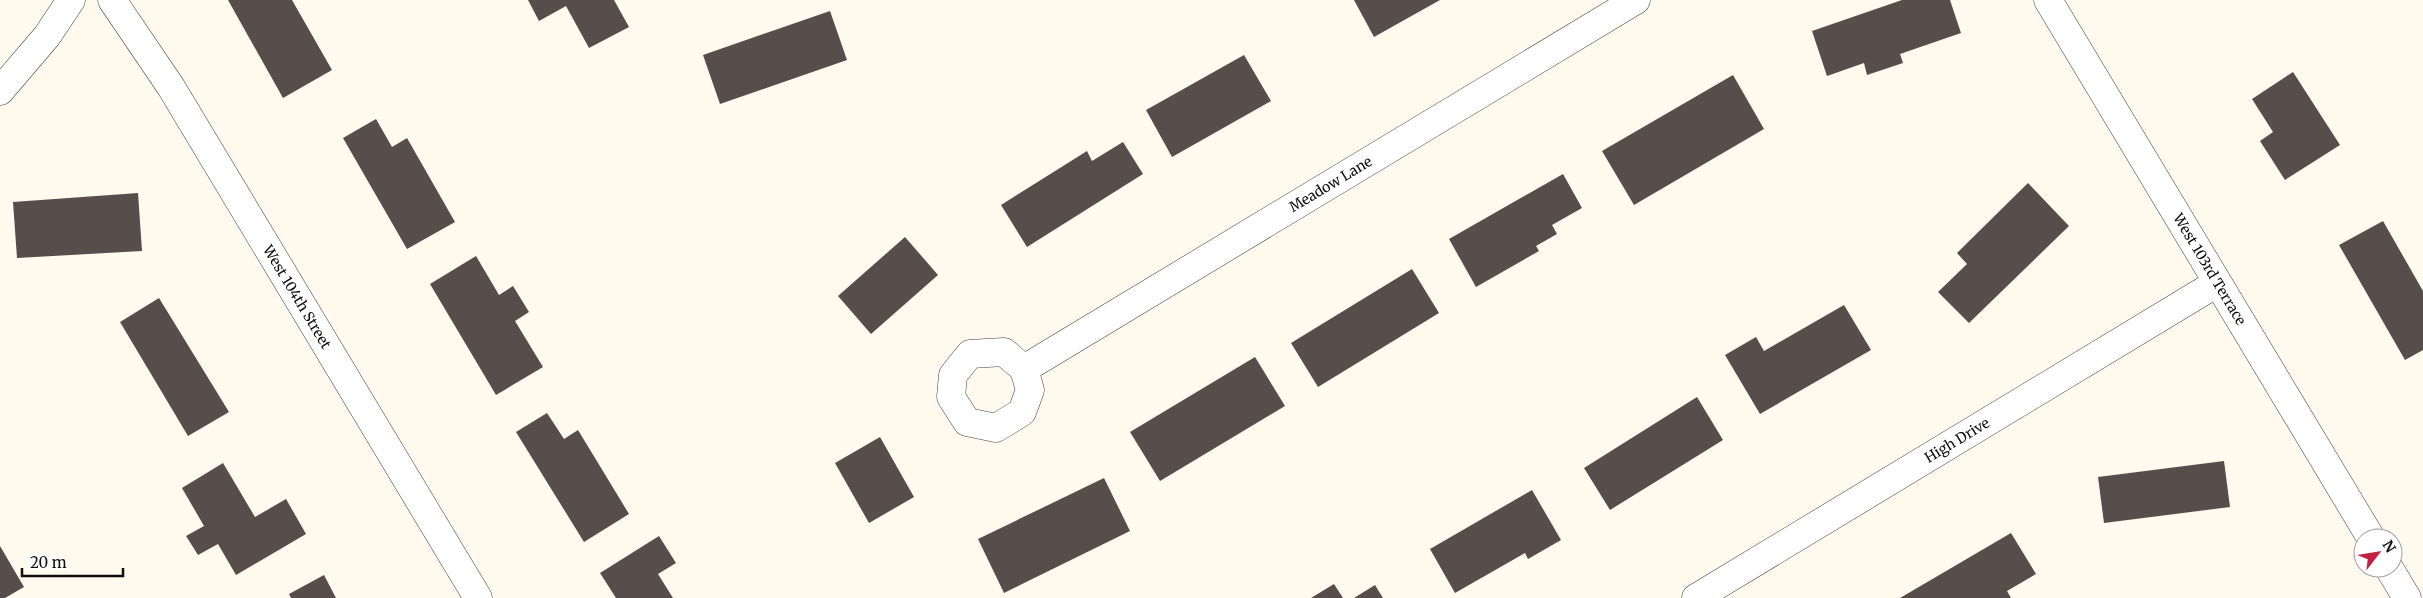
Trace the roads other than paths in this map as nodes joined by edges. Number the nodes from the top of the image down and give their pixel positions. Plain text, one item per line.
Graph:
1 (71, 0) edge
2 (112, 0) edge
3 (1636, 0) edge
4 (2048, 0) edge
5 (0, 91) edge
6 (2217, 283) junction
7 (1024, 369) dead end
8 (2364, 528) edge
9 (2394, 578) edge
10 (478, 598) edge
11 (1696, 598) edge
12 (2407, 598) edge

1 - 5 street
2 - 10 street, West 104th Street
3 - 7 street, Meadow Lane
4 - 6 street, West 103rd Terrace
6 - 8 street, West 103rd Terrace
6 - 11 street, High Drive
9 - 12 street

